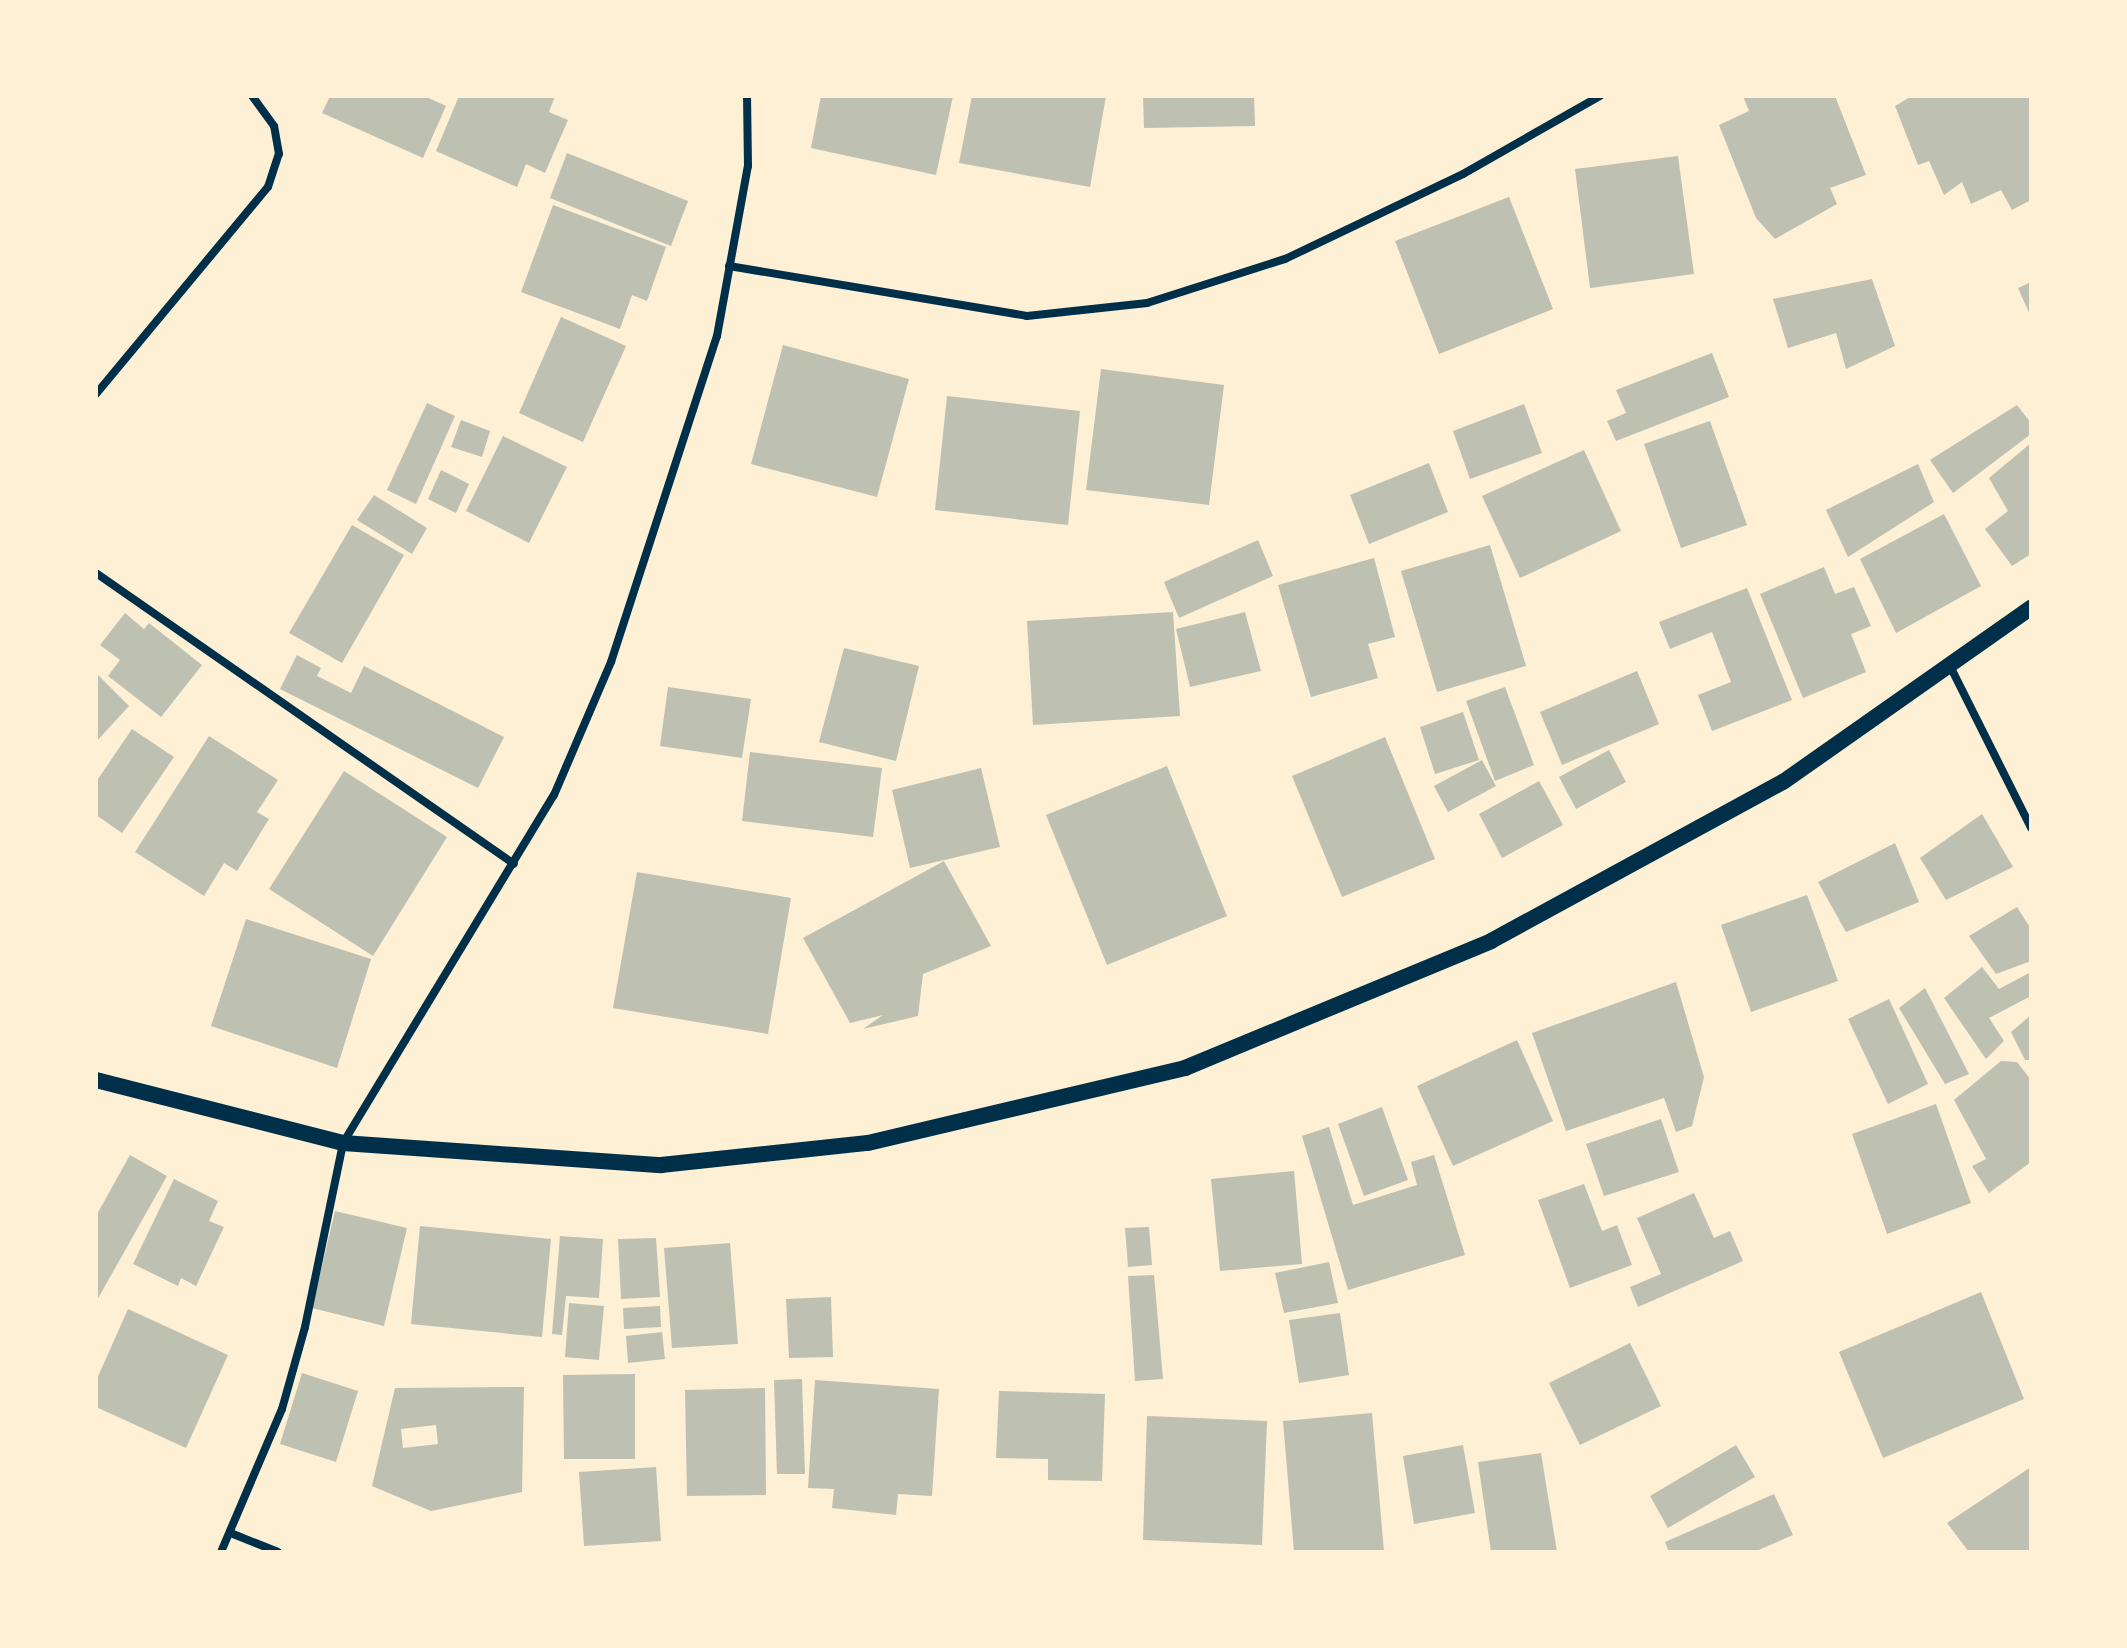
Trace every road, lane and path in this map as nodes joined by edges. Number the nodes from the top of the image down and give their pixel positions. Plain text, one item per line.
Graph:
1 (252, 96) edge
2 (747, 96) edge
3 (1600, 96) edge
4 (729, 266) junction
5 (96, 394) edge
6 (96, 573) edge
7 (2031, 608) edge
8 (1951, 668) junction
9 (2031, 828) edge
10 (514, 864) junction
11 (96, 1080) edge
12 (343, 1143) junction
13 (233, 1534) junction
14 (221, 1552) edge
15 (278, 1552) edge

1 - 5 street
2 - 4 street
3 - 4 street
4 - 10 street
6 - 10 street
7 - 8 main road
8 - 9 street
8 - 12 main road
10 - 12 street
11 - 12 main road
12 - 13 street
13 - 14 street
13 - 15 street

